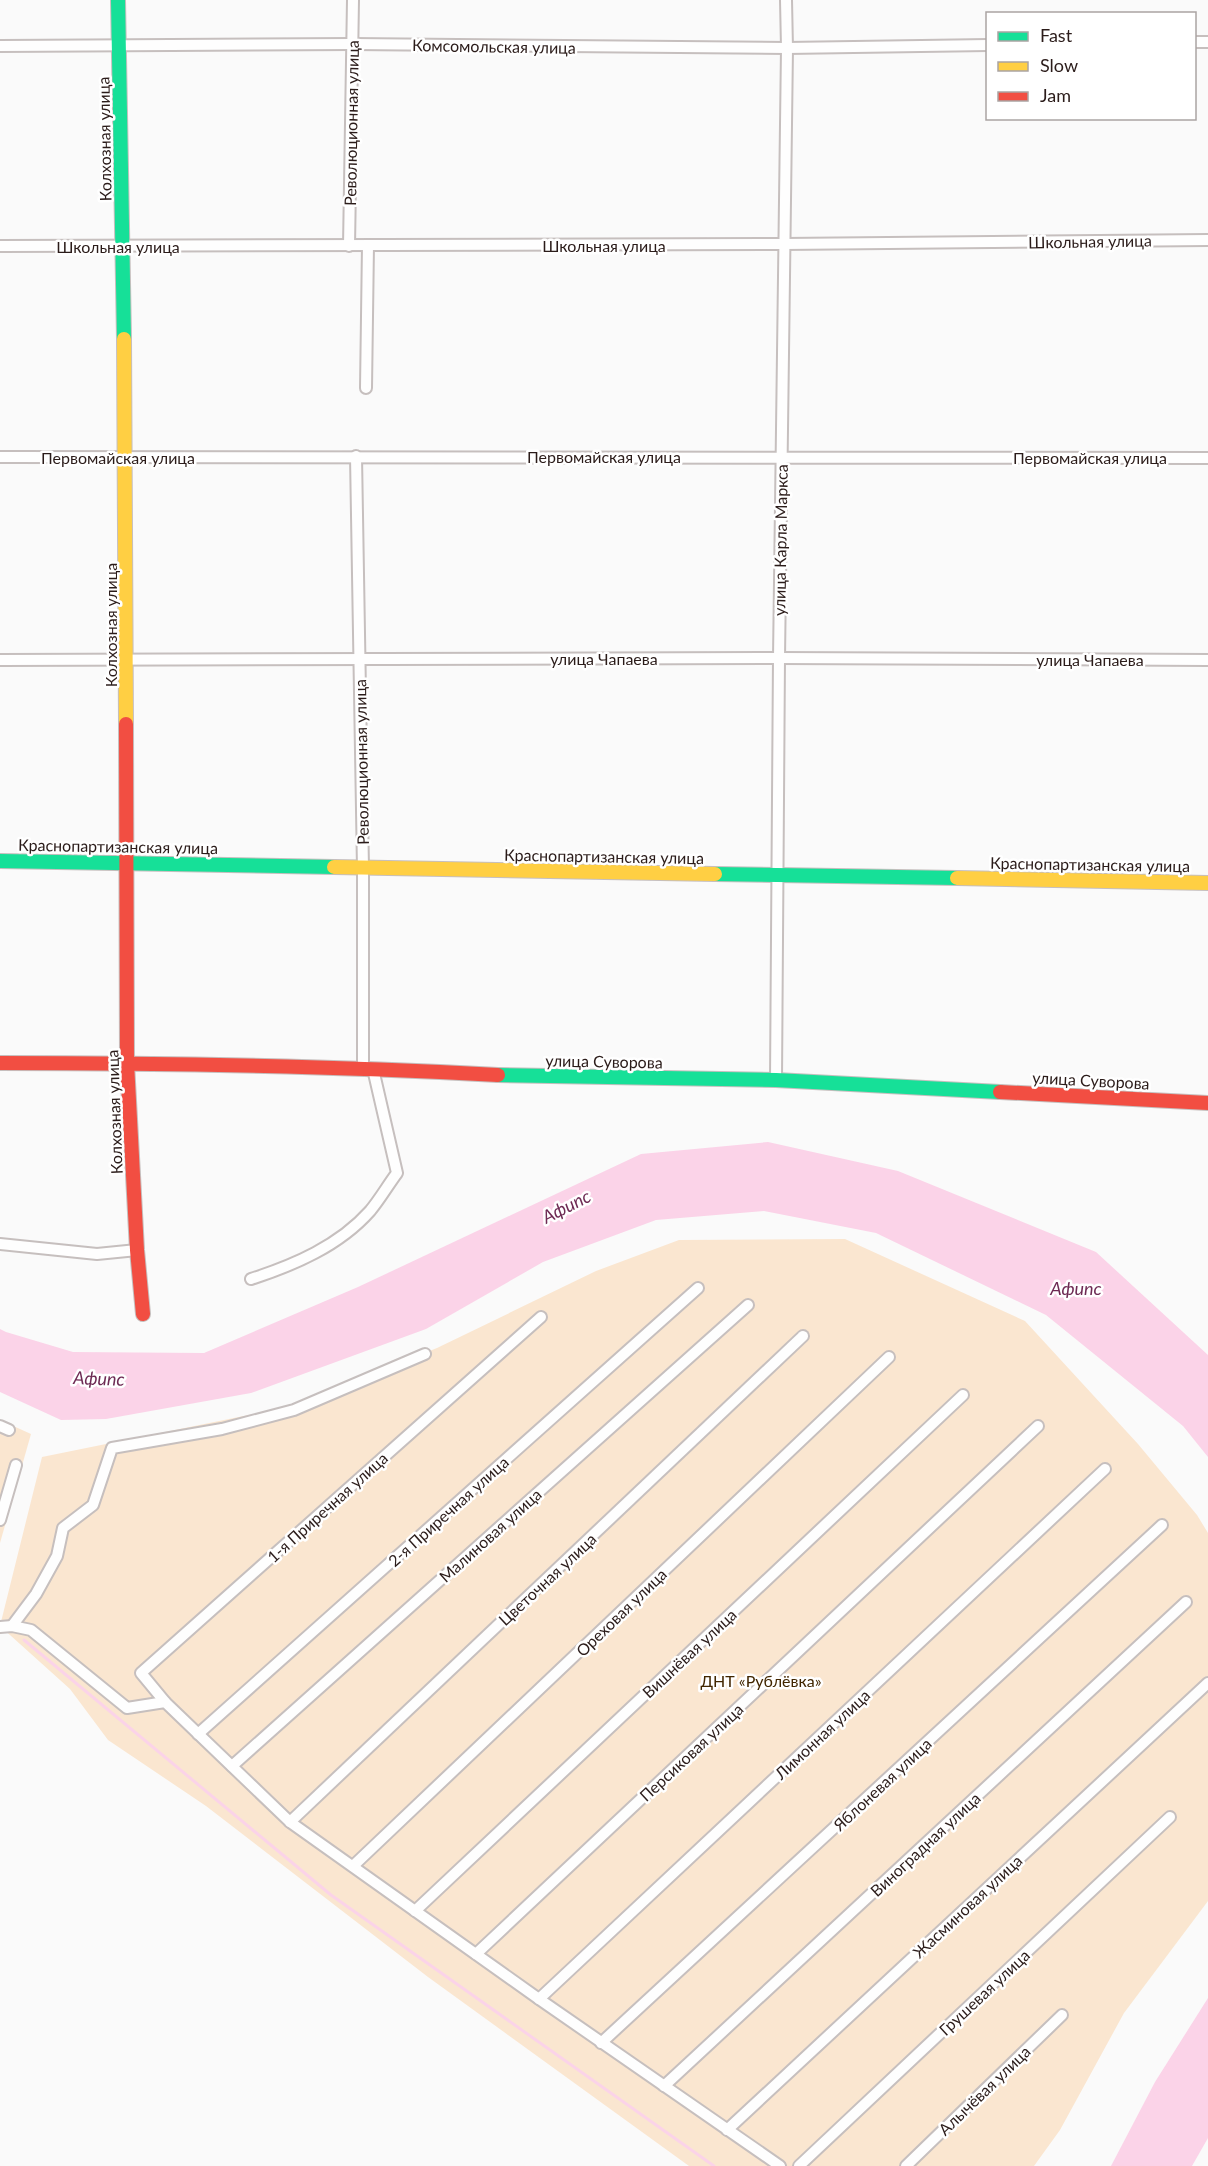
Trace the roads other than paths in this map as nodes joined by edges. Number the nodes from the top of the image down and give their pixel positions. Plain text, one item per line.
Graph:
1 (118, 0) edge
2 (353, 0) edge
3 (786, 0) edge
4 (353, 44) junction
5 (118, 45) junction
6 (986, 45) edge
7 (0, 46) edge
8 (787, 48) junction
9 (1208, 240) edge
10 (784, 244) junction
11 (368, 245) junction
12 (0, 246) edge
13 (349, 246) junction
14 (124, 247) junction
15 (366, 388) dead end
16 (356, 456) junction
17 (781, 456) junction
18 (0, 457) edge
19 (126, 457) junction
20 (1208, 458) edge
21 (359, 658) junction
22 (779, 658) junction
23 (0, 660) edge
24 (1208, 660) edge
25 (126, 661) junction
26 (0, 861) edge
27 (127, 862) junction
28 (363, 869) junction
29 (778, 875) junction
30 (1208, 883) edge
31 (0, 1063) edge
32 (127, 1063) junction
33 (368, 1069) junction
34 (777, 1080) junction
35 (1208, 1103) edge
36 (0, 1244) edge
37 (137, 1250) junction
38 (251, 1279) dead end
39 (698, 1288) dead end
40 (748, 1305) dead end
41 (143, 1314) dead end
42 (541, 1317) dead end
43 (803, 1336) dead end
44 (425, 1354) dead end
45 (889, 1357) dead end
46 (963, 1395) dead end
47 (1038, 1426) dead end
48 (16, 1466) dead end
49 (1106, 1469) dead end
50 (3, 1498) edge
51 (0, 1520) edge
52 (1162, 1525) dead end
53 (1186, 1602) dead end
54 (12, 1626) junction
55 (0, 1627) edge
56 (1208, 1683) edge
57 (165, 1702) junction
58 (198, 1734) junction
59 (232, 1766) junction
60 (1170, 1817) dead end
61 (290, 1822) junction
62 (353, 1866) junction
63 (415, 1911) junction
64 (476, 1954) junction
65 (539, 1999) junction
66 (1062, 2015) dead end
67 (602, 2043) junction
68 (664, 2086) junction
69 (727, 2130) junction
70 (780, 2166) edge
71 (799, 2166) edge
72 (906, 2166) edge

1 - 5 street, Колхозная улица
2 - 4 street, Революционная улица
3 - 8 street, улица Карла Маркса
4 - 5 street, Комсомольская улица
4 - 8 street, Комсомольская улица
4 - 13 street, Революционная улица
5 - 7 street, Комсомольская улица
5 - 14 street, Колхозная улица
6 - 8 street, Комсомольская улица
8 - 10 street, улица Карла Маркса
9 - 10 street, Школьная улица
10 - 11 street, Школьная улица
10 - 17 street, улица Карла Маркса
11 - 13 street, Школьная улица
11 - 15 street
12 - 14 street, Школьная улица
13 - 14 street, Школьная улица
14 - 19 street, Колхозная улица
16 - 17 street, Первомайская улица
16 - 19 street, Первомайская улица
16 - 21 street, Революционная улица
17 - 20 street, Первомайская улица
17 - 22 street, улица Карла Маркса
18 - 19 street, Первомайская улица
19 - 25 street, Колхозная улица
21 - 22 street, улица Чапаева
21 - 25 street, улица Чапаева
21 - 28 street, Революционная улица
22 - 24 street, улица Чапаева
22 - 29 street, улица Карла Маркса
23 - 25 street, улица Чапаева
25 - 27 street, Колхозная улица
26 - 27 street, Краснопартизанская улица
27 - 28 street, Краснопартизанская улица
27 - 32 street, Колхозная улица
28 - 29 street, Краснопартизанская улица
28 - 33 street, Революционная улица
29 - 30 street, Краснопартизанская улица
29 - 34 street, улица Карла Маркса
31 - 32 street, улица Суворова
32 - 33 street, улица Суворова
32 - 37 street, Колхозная улица
33 - 34 street, улица Суворова
33 - 38 street, Революционная улица
34 - 35 street, улица Суворова
36 - 37 street
37 - 41 street, Колхозная улица
39 - 58 street, 2-я Приречная улица
40 - 59 street, Малиновая улица
42 - 57 street, 1-я Приречная улица
43 - 61 street, Цветочная улица
44 - 54 street
45 - 62 street, Ореховая улица
46 - 63 street, Вишнёвая улица
47 - 64 street, Персиковая улица
48 - 50 street
49 - 65 street, Лимонная улица
50 - 51 street
52 - 67 street, Яблоневая улица
53 - 68 street, Виноградная улица
54 - 55 street
54 - 57 street
56 - 69 street, Жасминовая улица
57 - 58 street
58 - 59 street
59 - 61 street
60 - 71 street, Грушевая улица
61 - 62 street
62 - 63 street
63 - 64 street
64 - 65 street
65 - 67 street
66 - 72 street, Алычёвая улица
67 - 68 street
68 - 69 street
69 - 70 street

